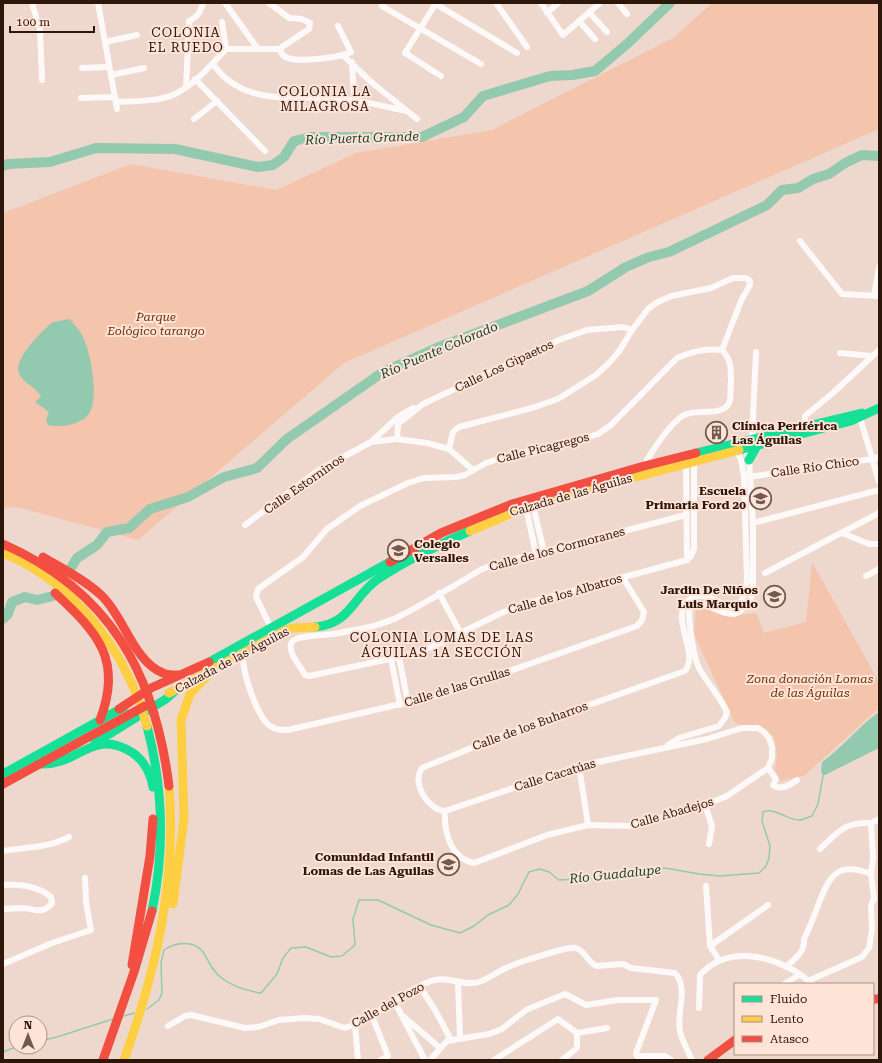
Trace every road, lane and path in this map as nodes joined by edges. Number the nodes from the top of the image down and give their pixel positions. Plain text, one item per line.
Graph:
1 (32, 3) edge
2 (98, 3) edge
3 (203, 3) edge
4 (225, 3) edge
5 (269, 3) edge
6 (435, 3) edge
7 (492, 3) edge
8 (541, 3) edge
9 (558, 3) edge
10 (600, 3) edge
11 (618, 3) edge
12 (497, 5) edge
13 (382, 6) dead end
14 (589, 12) junction
15 (547, 13) junction
16 (627, 14) dead end
17 (579, 21) junction
18 (222, 22) dead end
19 (338, 26) dead end
20 (420, 28) junction
21 (607, 32) dead end
22 (137, 35) dead end
23 (595, 40) dead end
24 (105, 42) junction
25 (526, 47) dead end
26 (226, 49) junction
27 (258, 49) junction
28 (279, 49) junction
29 (517, 53) dead end
30 (344, 56) junction
31 (352, 62) junction
32 (213, 64) junction
33 (481, 64) dead end
34 (109, 67) junction
35 (82, 68) dead end
36 (144, 68) dead end
37 (111, 75) junction
38 (441, 76) dead end
39 (195, 79) junction
40 (42, 80) dead end
41 (186, 87) junction
42 (81, 98) dead end
43 (115, 100) junction
44 (354, 100) junction
45 (217, 101) junction
46 (117, 109) dead end
47 (407, 111) junction
48 (417, 119) dead end
49 (194, 120) dead end
50 (265, 151) dead end
51 (800, 241) dead end
52 (879, 267) edge
53 (877, 296) edge
54 (879, 304) edge
55 (632, 330) junction
56 (722, 350) junction
57 (879, 350) edge
58 (756, 352) dead end
59 (840, 353) dead end
60 (872, 356) junction
61 (423, 404) junction
62 (879, 408) edge
63 (862, 414) junction
64 (805, 425) junction
65 (396, 439) junction
66 (371, 442) junction
67 (745, 444) junction
68 (449, 449) junction
69 (879, 457) edge
70 (872, 459) junction
71 (749, 460) junction
72 (690, 462) junction
73 (473, 470) junction
74 (644, 470) junction
75 (744, 477) junction
76 (751, 477) junction
77 (879, 482) edge
78 (879, 490) edge
79 (529, 502) junction
80 (879, 513) edge
81 (686, 514) junction
82 (753, 523) junction
83 (245, 525) dead end
84 (842, 533) junction
85 (879, 544) edge
86 (5, 547) edge
87 (544, 552) junction
88 (536, 554) junction
89 (686, 560) junction
90 (879, 569) edge
91 (766, 573) dead end
92 (866, 576) dead end
93 (623, 578) junction
94 (356, 580) junction
95 (365, 590) junction
96 (439, 593) junction
97 (302, 611) junction
98 (307, 627) junction
99 (271, 628) junction
100 (461, 634) junction
101 (104, 642) junction
102 (244, 642) junction
103 (245, 653) junction
104 (399, 657) junction
105 (142, 658) junction
106 (391, 659) junction
107 (209, 662) junction
108 (211, 672) junction
109 (178, 675) junction
110 (309, 676) joint
111 (165, 690) junction
112 (408, 703) junction
113 (400, 705) junction
114 (132, 708) junction
115 (100, 720) junction
116 (114, 732) junction
117 (93, 745) junction
118 (667, 746) junction
119 (40, 764) junction
120 (579, 766) junction
121 (768, 768) junction
122 (3, 774) edge
123 (14, 778) junction
124 (797, 780) dead end
125 (152, 781) junction
126 (3, 784) edge
127 (3, 792) edge
128 (706, 806) junction
129 (445, 811) junction
130 (158, 815) junction
131 (879, 819) edge
132 (871, 824) junction
133 (588, 825) junction
134 (69, 837) dead end
135 (709, 844) dead end
136 (820, 849) dead end
137 (3, 851) edge
138 (871, 874) junction
139 (86, 878) dead end
140 (3, 885) edge
141 (706, 886) dead end
142 (876, 897) edge
143 (768, 905) dead end
144 (3, 909) edge
145 (879, 928) edge
146 (872, 930) junction
147 (710, 946) junction
148 (155, 954) junction
149 (719, 960) junction
150 (3, 964) edge
151 (786, 967) junction
152 (799, 976) junction
153 (458, 982) junction
154 (810, 982) edge
155 (786, 983) edge
156 (420, 986) junction
157 (394, 1002) junction
158 (699, 1008) dead end
159 (372, 1016) junction
160 (403, 1016) junction
161 (355, 1024) junction
162 (168, 1026) dead end
163 (606, 1028) dead end
164 (577, 1033) junction
165 (460, 1038) junction
166 (449, 1040) junction
167 (734, 1041) edge
168 (440, 1048) junction
169 (103, 1060) edge
170 (124, 1060) edge
171 (358, 1060) edge
172 (381, 1060) edge
173 (425, 1060) edge
174 (430, 1060) edge
175 (494, 1060) edge
176 (562, 1060) edge
177 (671, 1060) edge
178 (692, 1060) edge
179 (708, 1060) edge

1 - 40 street
2 - 24 street
3 - 41 street
4 - 27 street
5 - 28 street
6 - 20 street
6 - 29 street
7 - 12 street
8 - 15 street
9 - 15 street
10 - 14 street
11 - 16 street
12 - 25 street
13 - 20 street
14 - 17 street
14 - 21 street
15 - 17 street
17 - 23 street
18 - 26 street
19 - 30 street
20 - 33 street
20 - 38 street
22 - 24 street
24 - 34 street
26 - 27 street
26 - 32 street
27 - 28 street
28 - 30 street
30 - 31 street
31 - 44 street
31 - 47 street
32 - 39 street
32 - 44 street
34 - 35 street
34 - 37 street
36 - 37 street
37 - 43 street
39 - 41 street
39 - 45 street
41 - 43 street
42 - 43 street
43 - 46 street
44 - 47 street
45 - 49 street
45 - 50 street
47 - 48 street
51 - 53 street
52 - 53 street
53 - 54 street
55 - 56 street
55 - 61 street, Calle Los Gipaetos
55 - 68 street
56 - 73 street, Calle Picagregos
56 - 74 street
57 - 60 street
58 - 67 street
59 - 60 street
60 - 64 street
61 - 65 street, Calle Los Gipaetos
61 - 66 street
62 - 63 main road, Calzada de las Águilas
63 - 64 main road, Calzada de las Águilas
63 - 67 main road, Calzada de las Águilas
63 - 70 street
64 - 67 main road, Calzada de las Águilas
65 - 66 street, Calle Estorninos
65 - 68 street, Calle Estorninos
66 - 83 street, Calle Estorninos
67 - 71 street
67 - 71 main road
67 - 72 main road, Calzada de las Águilas
67 - 74 main road, Calzada de las Águilas
67 - 75 street
68 - 73 street
69 - 70 street, Calle Río Chico
70 - 76 street, Calle Río Chico
70 - 77 street
71 - 76 street
72 - 74 main road, Calzada de las Águilas
72 - 81 street
72 - 89 street
73 - 99 street, Calle Picagregos
74 - 79 main road, Calzada de las Águilas
75 - 76 street, Calle Río Chico
75 - 129 street, Calle de los Buharros
76 - 82 street
78 - 82 street
79 - 87 street
79 - 88 street
79 - 94 main road, Calzada de las Águilas
79 - 95 main road, Calzada de las Águilas
80 - 84 street
81 - 87 street, Calle de los Cormoranes
81 - 89 street
82 - 118 street
84 - 85 street
84 - 91 street
86 - 101 main road
86 - 105 main road
86 - 148 main road
87 - 88 street, Calle de los Cormoranes
88 - 96 street, Calle de los Cormoranes
89 - 93 street, Calle de los Albatros
90 - 92 street
93 - 100 street, Calle de los Albatros
93 - 112 street, Calle de las Grullas
94 - 95 main road
94 - 97 main road, Calzada de las Águilas
95 - 98 main road, Calzada de las Águilas
96 - 100 street
96 - 110 street, Calle de los Cormoranes
97 - 98 main road
97 - 99 main road, Calzada de las Águilas
98 - 103 main road, Calzada de las Águilas
99 - 102 main road, Calzada de las Águilas
100 - 104 street, Calle de los Albatros
101 - 115 main road
101 - 130 main road
102 - 103 main road
102 - 107 main road, Calzada de las Águilas
103 - 108 main road, Calzada de las Águilas
103 - 113 street, Calle de las Grullas
104 - 106 street, Calle de los Albatros
104 - 112 street
105 - 109 main road
105 - 111 main road
106 - 110 street, Calle de los Albatros
106 - 113 street
107 - 109 main road
107 - 111 main road, Calzada de las Águilas
108 - 111 main road, Calzada de las Águilas
108 - 148 main road
109 - 111 main road
111 - 114 main road
111 - 114 main road
112 - 113 street, Calle de las Grullas
114 - 115 main road
114 - 116 main road
114 - 119 main road
115 - 122 main road
116 - 117 main road
116 - 125 main road
117 - 119 main road
117 - 125 main road
118 - 120 street, Calle Cacatúas
118 - 121 street
119 - 123 main road
120 - 129 street, Calle Cacatúas
120 - 133 street
121 - 124 street
121 - 128 street, Calle Abadejos
123 - 126 main road
123 - 127 main road
125 - 130 main road
128 - 133 street, Calle Abadejos
128 - 135 street
129 - 133 street, Calle Abadejos
130 - 169 main road
131 - 132 street
132 - 136 street
132 - 138 street
134 - 137 street
138 - 142 street
138 - 151 street
139 - 150 street
140 - 144 street
141 - 147 street
142 - 146 street
143 - 147 street
145 - 146 street
146 - 154 street
147 - 149 street
148 - 170 main road
149 - 151 street
149 - 158 street
151 - 152 street
152 - 154 street
152 - 155 street
153 - 156 street, Calle del Pozo
153 - 165 street
153 - 178 street, Calle del Pozo
156 - 157 street, Calle del Pozo
156 - 166 street
157 - 159 street, Calle del Pozo
157 - 160 street
159 - 161 street, Calle del Pozo
159 - 172 street
160 - 168 street
160 - 173 street
161 - 162 street, Calle del Pozo
161 - 171 street
163 - 164 street
164 - 175 street
164 - 176 street
165 - 166 street
165 - 177 street
166 - 168 street
167 - 179 main road
168 - 174 street

